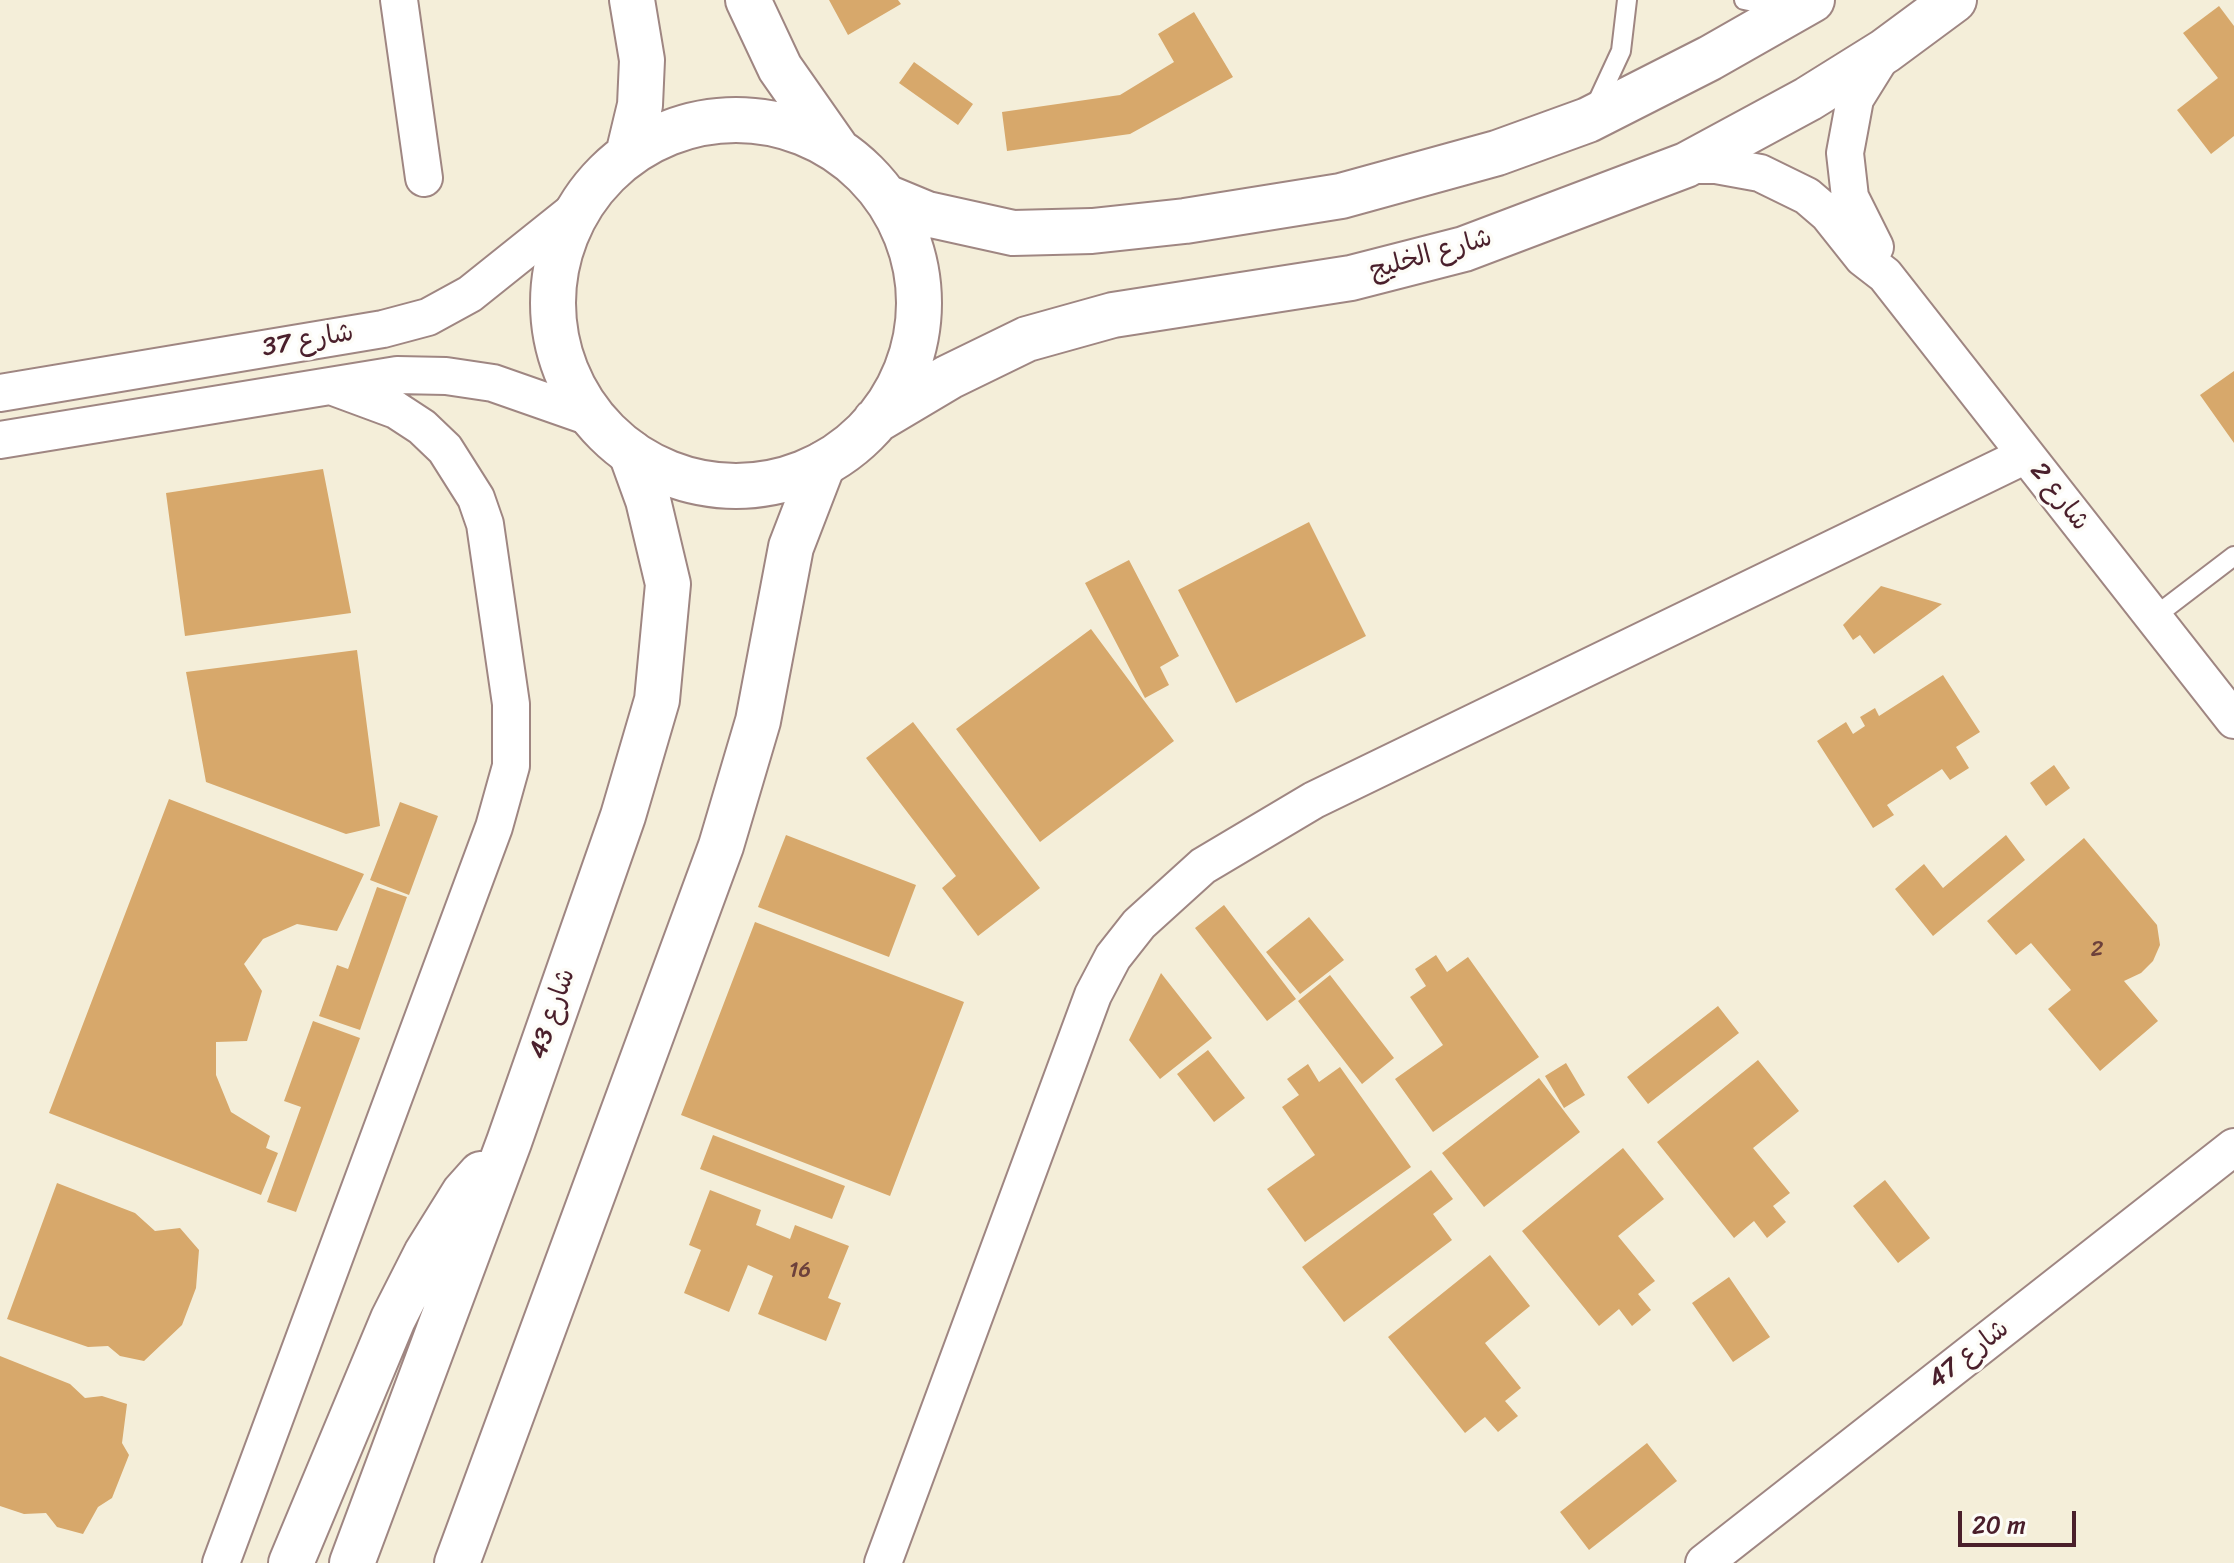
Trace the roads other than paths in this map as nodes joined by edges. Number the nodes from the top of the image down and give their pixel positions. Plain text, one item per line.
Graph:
1 (399, 0) edge
2 (632, 0) edge
3 (748, 0) edge
4 (1627, 0) edge
5 (1744, 0) edge
6 (1954, 0) edge
7 (1805, 5) edge
8 (1885, 51) junction
9 (1588, 120) junction
10 (838, 150) junction
11 (628, 155) junction
12 (1686, 165) junction
13 (424, 178) dead end
14 (886, 197) junction
15 (580, 206) junction
16 (1885, 275) junction
17 (331, 386) junction
18 (0, 393) edge
19 (593, 418) junction
20 (875, 421) junction
21 (0, 440) edge
22 (631, 453) junction
23 (2026, 455) junction
24 (823, 464) junction
25 (2234, 556) edge
26 (2154, 617) junction
27 (2234, 720) edge
28 (509, 1142) junction
29 (2234, 1147) edge
30 (1722, 1558) edge
31 (221, 1563) edge
32 (291, 1563) edge
33 (352, 1563) edge
34 (457, 1563) edge
35 (883, 1563) edge

1 - 13 street
2 - 11 main road
3 - 10 main road
4 - 9 lane
5 - 7 lane
6 - 8 main road, شارع الخليج
7 - 9 main road
8 - 12 main road, شارع الخليج
8 - 16 street, شارع 2
9 - 14 main road
10 - 11 main road
10 - 14 main road
11 - 15 main road
12 - 16 street, شارع 2
12 - 20 main road, شارع الخليج
14 - 20 main road
15 - 18 street, شارع 37
15 - 19 main road
16 - 23 street, شارع 2
17 - 19 street, شارع 37
17 - 21 street, شارع 37
17 - 31 street
19 - 22 main road
20 - 24 main road
22 - 24 main road
22 - 28 main road, شارع 43
23 - 26 street, شارع 2
23 - 35 street
24 - 34 main road
25 - 26 lane
26 - 27 street, شارع 2
28 - 32 main road
28 - 33 main road, شارع 43
29 - 30 street, شارع 47

